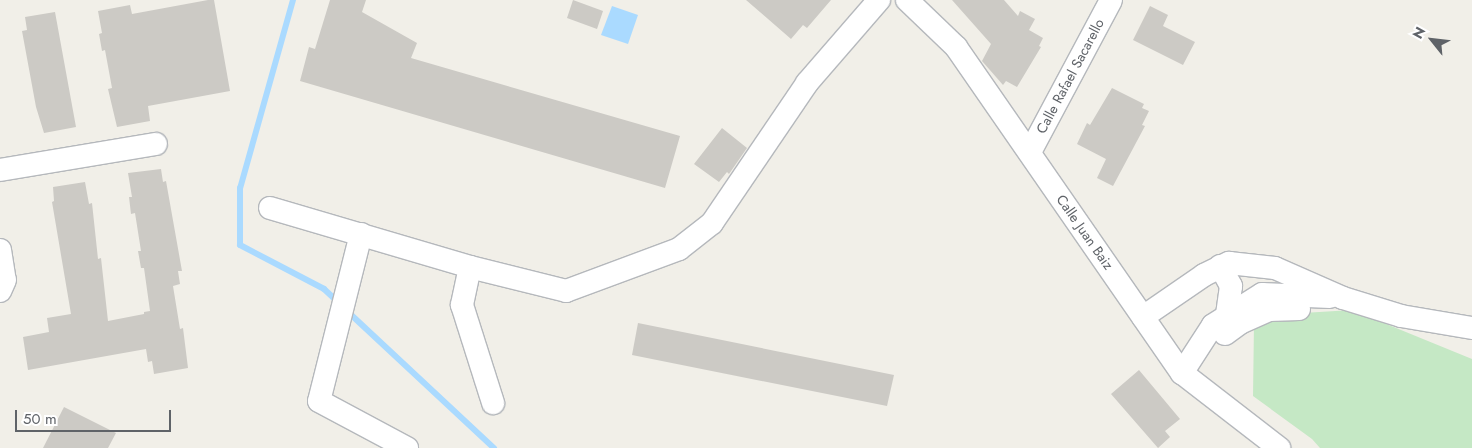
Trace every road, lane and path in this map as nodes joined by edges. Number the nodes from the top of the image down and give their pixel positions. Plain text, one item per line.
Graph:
1 (879, 0) edge
2 (907, 0) edge
3 (1111, 0) edge
4 (156, 144) dead end
5 (1030, 152) junction
6 (0, 170) edge
7 (270, 208) dead end
8 (361, 234) junction
9 (0, 250) edge
10 (1220, 266) junction
11 (470, 267) junction
12 (0, 291) edge
13 (1343, 298) junction
14 (1227, 314) junction
15 (1143, 317) junction
16 (1472, 328) edge
17 (1196, 352) junction
18 (1182, 374) junction
19 (492, 403) dead end
20 (407, 448) edge
21 (1279, 448) edge

1 - 11 street
2 - 5 street, Calle Juan Baiz
3 - 5 street, Calle Rafael Sacarello
4 - 6 street
5 - 15 street, Calle Juan Baiz
7 - 8 street
8 - 11 street
8 - 20 street
9 - 12 street
10 - 13 street
10 - 14 street
10 - 15 street
11 - 19 street
13 - 14 street
13 - 16 street
13 - 17 street
14 - 17 street
15 - 18 street, Calle Juan Baiz
17 - 18 street
18 - 21 street, Calle Juan Baiz

